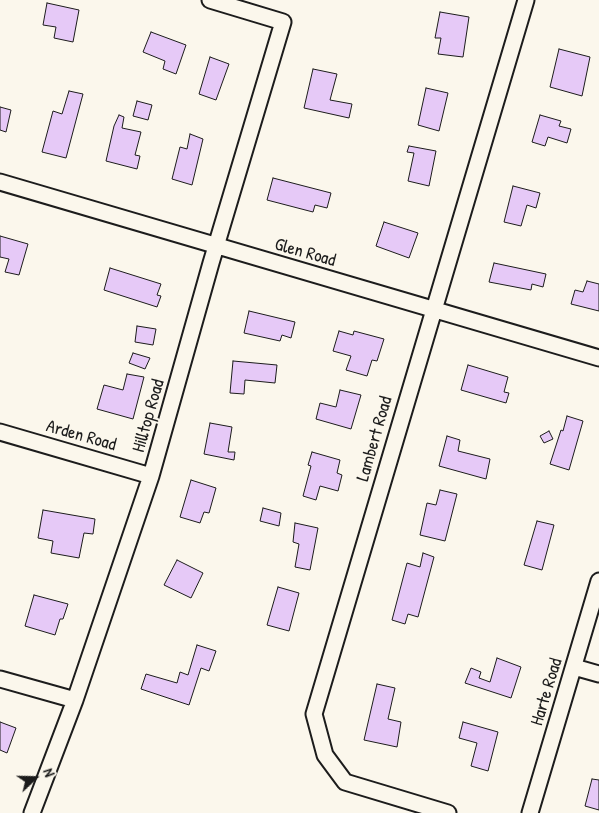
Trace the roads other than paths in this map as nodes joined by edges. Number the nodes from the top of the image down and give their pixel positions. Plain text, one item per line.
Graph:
1 (210, 0) edge
2 (526, 0) edge
3 (0, 182) edge
4 (216, 247) junction
5 (433, 309) junction
6 (599, 358) edge
7 (0, 432) edge
8 (151, 476) junction
9 (599, 581) edge
10 (574, 667) junction
11 (599, 674) edge
12 (0, 679) edge
13 (75, 700) junction
14 (32, 813) edge
15 (448, 813) edge
16 (530, 813) edge

1 - 4 street, Hilltop Road
2 - 5 street, Lambert Road
3 - 4 street, Glen Road
4 - 5 street, Glen Road
4 - 8 street, Hilltop Road
5 - 6 street, Glen Road
5 - 15 street, Lambert Road
7 - 8 street, Arden Road
8 - 13 street, Hilltop Road
9 - 10 street, Harte Road
10 - 11 street
10 - 16 street, Harte Road
12 - 13 street
13 - 14 street, Hilltop Road

